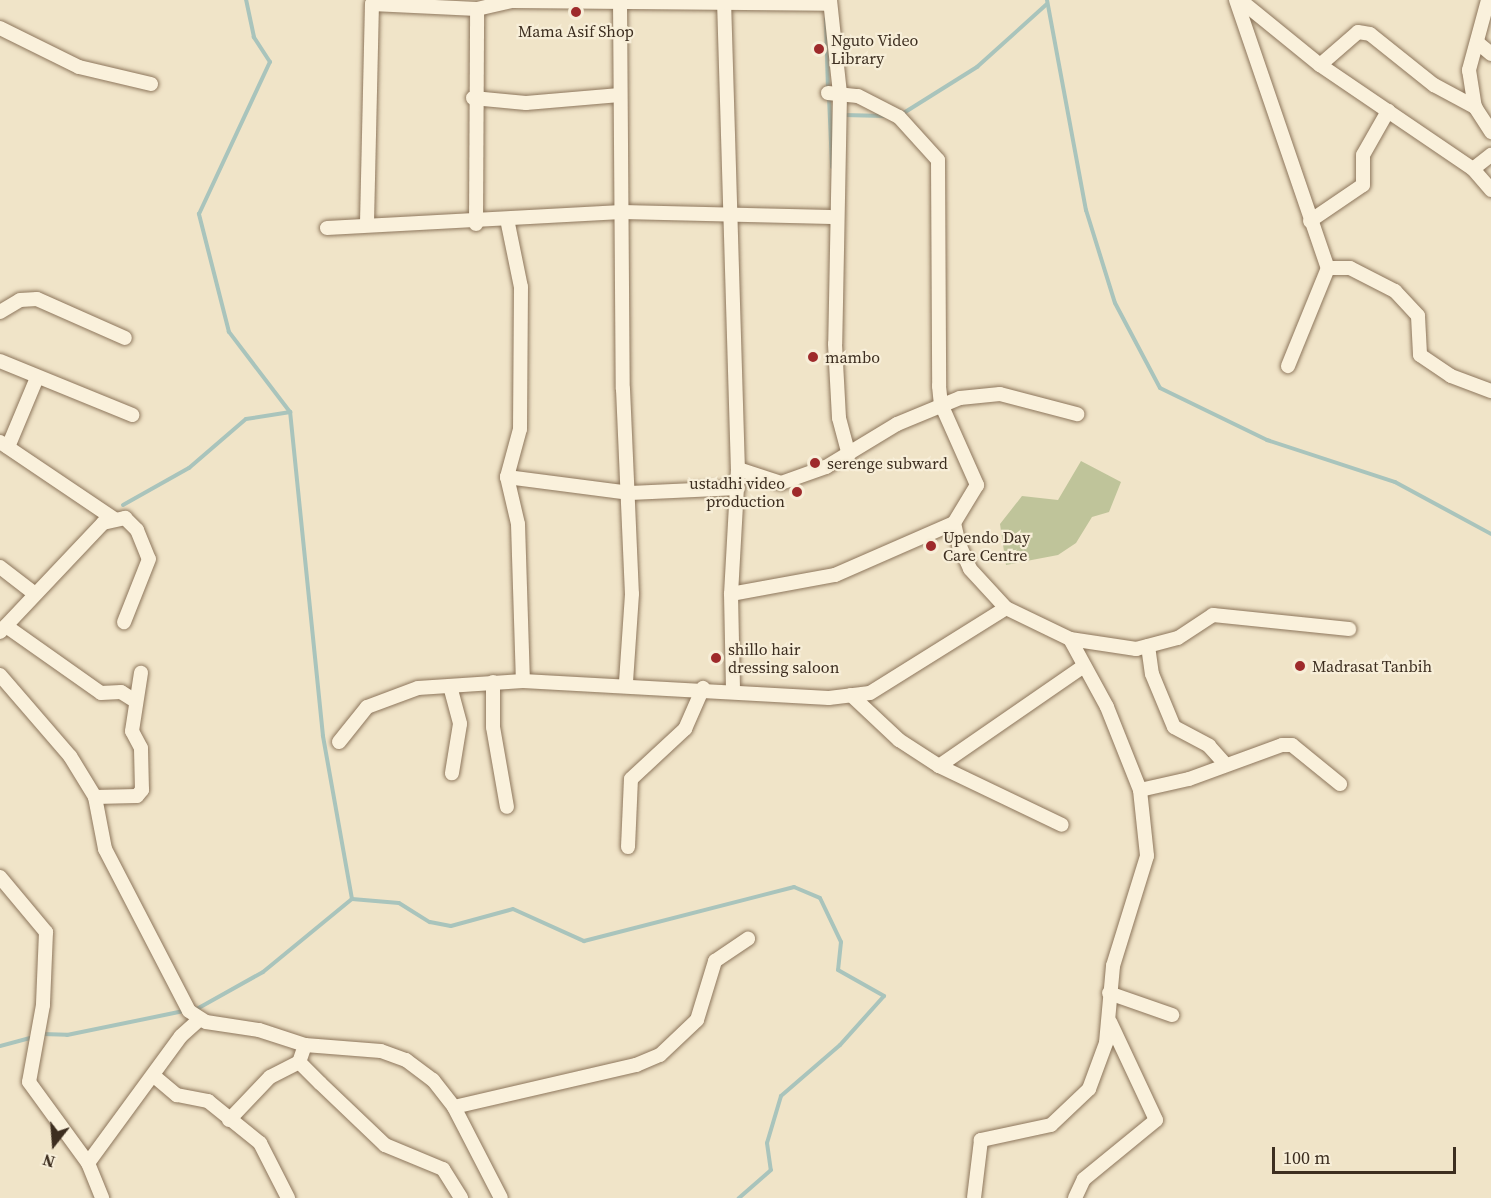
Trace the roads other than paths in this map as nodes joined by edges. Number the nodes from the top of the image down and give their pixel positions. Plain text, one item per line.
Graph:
1 (513, 0) edge
2 (724, 0) edge
3 (1238, 0) edge
4 (1488, 0) edge
5 (621, 2) edge
6 (830, 2) edge
7 (477, 9) junction
8 (0, 28) edge
9 (1478, 43) junction
10 (1491, 54) edge
11 (1320, 65) junction
12 (151, 84) dead end
13 (834, 93) junction
14 (620, 95) junction
15 (473, 98) junction
16 (1475, 107) junction
17 (1388, 111) junction
18 (1491, 132) edge
19 (1491, 155) edge
20 (1473, 169) junction
21 (1491, 190) edge
22 (625, 212) junction
23 (730, 215) junction
24 (834, 217) junction
25 (507, 219) junction
26 (1310, 221) junction
27 (367, 223) junction
28 (476, 224) junction
29 (327, 228) dead end
30 (1328, 268) junction
31 (1, 315) edge
32 (125, 338) dead end
33 (0, 361) edge
34 (1287, 366) dead end
35 (36, 380) junction
36 (1491, 391) edge
37 (941, 404) junction
38 (1077, 414) dead end
39 (132, 415) dead end
40 (4, 444) edge
41 (849, 455) junction
42 (738, 469) junction
43 (507, 477) junction
44 (738, 488) junction
45 (630, 493) junction
46 (114, 519) junction
47 (954, 524) junction
48 (0, 567) edge
49 (35, 594) junction
50 (730, 594) junction
51 (1006, 608) junction
52 (124, 622) dead end
53 (3, 629) edge
54 (1349, 630) dead end
55 (1070, 639) junction
56 (1148, 646) junction
57 (1084, 666) junction
58 (141, 673) dead end
59 (0, 675) edge
60 (523, 681) junction
61 (493, 682) junction
62 (626, 683) junction
63 (450, 686) junction
64 (703, 688) junction
65 (733, 688) junction
66 (851, 695) junction
67 (134, 700) junction
68 (339, 742) dead end
69 (1226, 765) junction
70 (939, 766) junction
71 (452, 773) dead end
72 (1341, 784) dead end
73 (1140, 790) junction
74 (95, 797) junction
75 (507, 807) dead end
76 (1062, 825) dead end
77 (628, 846) dead end
78 (0, 877) edge
79 (748, 939) dead end
80 (1109, 993) junction
81 (1172, 1015) dead end
82 (200, 1020) junction
83 (1110, 1022) junction
84 (305, 1045) junction
85 (299, 1062) junction
86 (154, 1076) junction
87 (454, 1107) junction
88 (229, 1120) junction
89 (88, 1162) junction
90 (102, 1198) edge
91 (288, 1198) edge
92 (461, 1198) edge
93 (501, 1198) edge
94 (974, 1198) edge
95 (1075, 1198) edge

1 - 5 street
1 - 7 street
2 - 5 street
2 - 6 street
2 - 23 street
3 - 11 street
3 - 26 street
4 - 9 street
5 - 14 street
6 - 13 street
7 - 15 street
7 - 27 street
8 - 12 street
9 - 10 street
9 - 16 street
11 - 16 street
11 - 17 street
13 - 24 street
13 - 37 street
14 - 15 street
14 - 22 street
15 - 28 street
16 - 18 street
17 - 20 street
17 - 26 street
19 - 20 street
20 - 21 street
22 - 23 street
22 - 25 street
22 - 45 street
23 - 24 street
23 - 42 street
24 - 41 street
25 - 28 street
25 - 43 street
26 - 30 street
27 - 28 street
27 - 29 street
30 - 34 street
30 - 36 street
31 - 32 street
33 - 35 street
35 - 39 street
35 - 40 street
37 - 38 street
37 - 41 street
37 - 47 street
40 - 46 street
41 - 42 street
42 - 44 street
43 - 45 street
43 - 60 street
44 - 45 street
44 - 50 street
45 - 62 street
46 - 49 street
46 - 52 street
47 - 50 street
47 - 51 street
48 - 49 street
49 - 53 street
50 - 65 street
51 - 55 street
51 - 66 street
53 - 67 street
54 - 56 street
55 - 56 street
55 - 57 street
56 - 69 street
57 - 70 street
57 - 73 street
58 - 67 street
59 - 74 street
60 - 61 street
60 - 62 street
61 - 63 street
61 - 75 street
62 - 64 street
63 - 68 street
63 - 71 street
64 - 65 street
64 - 77 street
65 - 66 street
66 - 70 street
67 - 74 street
69 - 72 street
69 - 73 street
70 - 76 street
73 - 80 street
74 - 82 street
78 - 89 street
79 - 87 street
80 - 81 street
80 - 83 street
82 - 84 street
82 - 86 street
83 - 94 street
83 - 95 street
84 - 85 street
84 - 87 street
85 - 88 street
85 - 92 street
86 - 88 street
86 - 89 street
87 - 93 street
88 - 91 street
89 - 90 street

